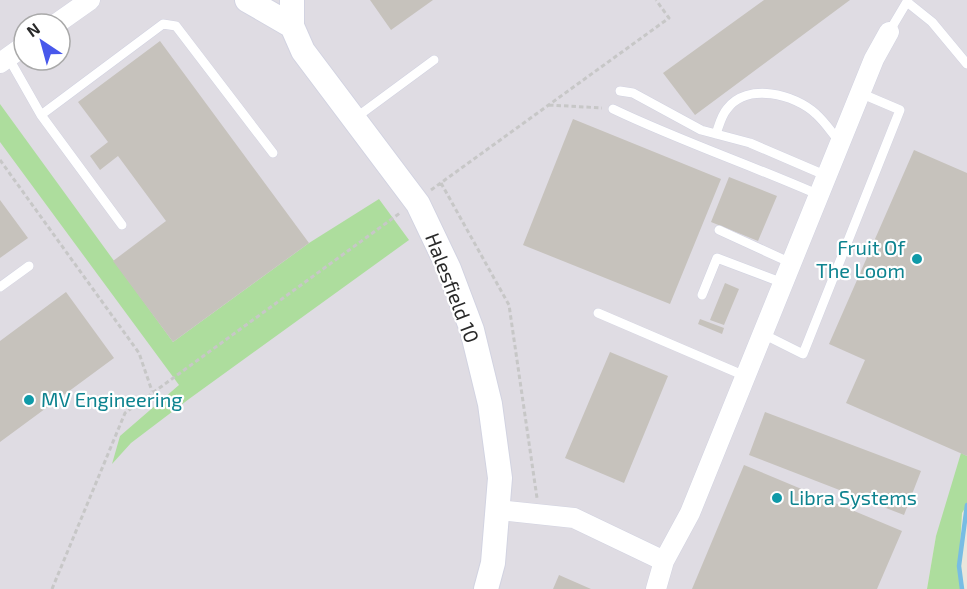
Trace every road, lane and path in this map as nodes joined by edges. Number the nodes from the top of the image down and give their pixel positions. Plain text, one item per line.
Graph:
1 (90, 0) edge
2 (247, 0) edge
3 (292, 0) edge
4 (656, 0) edge
5 (907, 1) edge
6 (72, 13) edge
7 (292, 26) junction
8 (889, 32) joint
9 (4, 60) edge
10 (434, 60) dead end
11 (967, 64) edge
12 (620, 91) dead end
13 (860, 93) junction
14 (549, 105) junction
15 (613, 109) joint
16 (40, 116) junction
17 (354, 119) junction
18 (716, 134) junction
19 (840, 142) junction
20 (273, 153) dead end
21 (0, 160) edge
22 (827, 176) junction
23 (441, 183) junction
24 (428, 193) dead end
25 (819, 195) junction
26 (404, 210) dead end
27 (122, 225) dead end
28 (719, 230) dead end
29 (791, 263) junction
30 (29, 266) dead end
31 (783, 284) junction
32 (0, 287) edge
33 (702, 295) dead end
34 (598, 313) dead end
35 (763, 334) junction
36 (745, 376) junction
37 (152, 392) junction
38 (498, 510) junction
39 (539, 515) junction
40 (664, 561) junction
41 (52, 589) edge
42 (486, 589) edge
43 (656, 589) edge

1 - 6 street
2 - 7 street
3 - 7 street, Halesfield 10
4 - 14 path
5 - 8 lane
5 - 11 lane
7 - 17 street, Halesfield 10
8 - 13 street
9 - 16 lane
10 - 17 lane
12 - 18 lane
13 - 19 street
13 - 35 lane
14 - 15 path
14 - 23 path
15 - 25 lane
16 - 20 lane
16 - 27 lane
17 - 38 street, Halesfield 10
18 - 19 lane
18 - 22 lane
19 - 22 street
21 - 37 path
22 - 25 street
23 - 24 path
23 - 39 path
25 - 29 street
26 - 37 path
28 - 29 lane
29 - 31 street
30 - 32 lane
31 - 33 lane
31 - 35 street
34 - 36 lane
35 - 36 street
36 - 40 street
37 - 41 path
38 - 39 street
38 - 42 street, Halesfield 10
39 - 40 street
40 - 43 street

